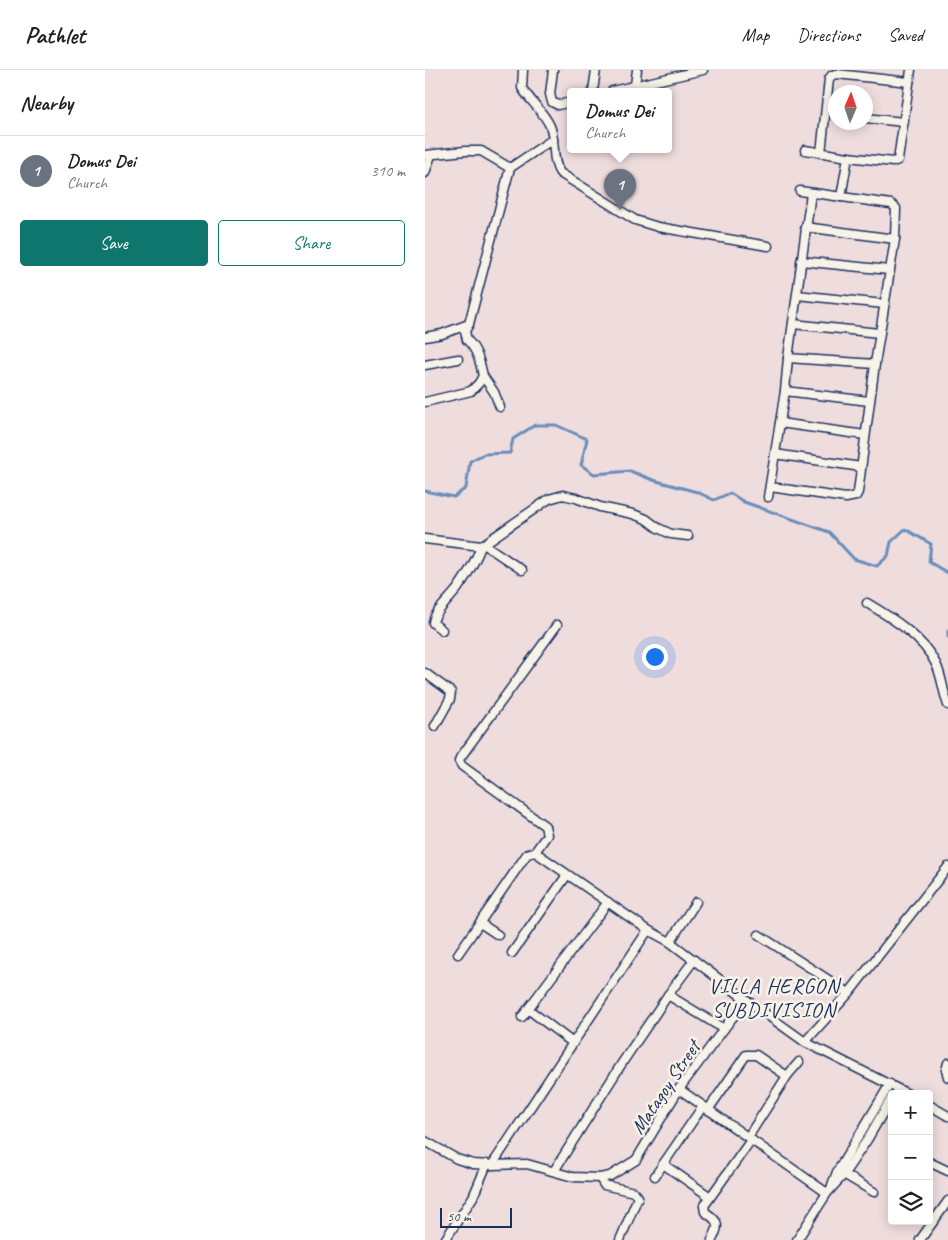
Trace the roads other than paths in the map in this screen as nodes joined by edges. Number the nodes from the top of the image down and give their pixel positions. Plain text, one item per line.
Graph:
1 (523, 70) edge
2 (553, 70) edge
3 (596, 70) edge
4 (637, 70) edge
5 (703, 70) edge
6 (911, 70) edge
7 (675, 74) edge
8 (909, 82) junction
9 (635, 85) junction
10 (593, 88) edge
11 (624, 88) edge
12 (567, 103) edge
13 (825, 113) junction
14 (828, 113) edge
15 (873, 119) edge
16 (904, 122) junction
17 (553, 139) junction
18 (805, 150) dead end
19 (821, 153) junction
20 (428, 155) edge
21 (847, 157) junction
22 (510, 168) junction
23 (425, 173) edge
24 (801, 191) dead end
25 (811, 193) junction
26 (841, 198) junction
27 (805, 226) junction
28 (895, 239) junction
29 (768, 246) dead end
30 (801, 261) junction
31 (889, 270) junction
32 (797, 295) junction
33 (884, 304) junction
34 (469, 324) junction
35 (793, 324) junction
36 (879, 334) junction
37 (425, 337) edge
38 (788, 358) junction
39 (459, 359) dead end
40 (875, 364) junction
41 (425, 365) edge
42 (483, 376) junction
43 (785, 391) junction
44 (869, 401) junction
45 (425, 402) edge
46 (500, 407) dead end
47 (780, 423) junction
48 (865, 435) junction
49 (775, 454) junction
50 (861, 467) junction
51 (770, 487) junction
52 (768, 497) dead end
53 (688, 536) dead end
54 (425, 539) edge
55 (483, 545) junction
56 (522, 570) dead end
57 (867, 603) dead end
58 (557, 624) dead end
59 (442, 630) dead end
60 (425, 673) edge
61 (948, 705) edge
62 (435, 726) dead end
63 (535, 852) junction
64 (948, 867) edge
65 (567, 875) junction
66 (609, 902) junction
67 (696, 902) dead end
68 (480, 923) junction
69 (648, 930) junction
70 (759, 934) dead end
71 (498, 935) dead end
72 (670, 942) junction
73 (512, 953) dead end
74 (458, 954) dead end
75 (694, 960) junction
76 (849, 993) junction
77 (669, 995) junction
78 (752, 1004) junction
79 (528, 1009) junction
80 (522, 1017) dead end
81 (724, 1029) junction
82 (805, 1042) junction
83 (573, 1043) junction
84 (799, 1062) dead end
85 (948, 1063) edge
86 (787, 1076) junction
87 (948, 1077) edge
88 (679, 1089) junction
89 (891, 1090) edge
90 (888, 1099) edge
91 (888, 1100) edge
92 (933, 1107) edge
93 (706, 1108) junction
94 (948, 1116) edge
95 (749, 1138) junction
96 (425, 1141) edge
97 (663, 1164) junction
98 (933, 1164) edge
99 (490, 1165) junction
100 (554, 1171) junction
101 (841, 1172) junction
102 (948, 1172) edge
103 (655, 1176) dead end
104 (600, 1178) junction
105 (829, 1190) junction
106 (874, 1192) dead end
107 (709, 1196) junction
108 (948, 1201) edge
109 (445, 1240) edge
110 (619, 1240) edge
111 (712, 1240) edge
112 (797, 1240) edge
113 (920, 1240) edge

1 - 17 street
2 - 12 street
3 - 10 street
4 - 9 street
5 - 7 street
6 - 8 street
7 - 9 street
8 - 13 street
8 - 16 street
9 - 11 street
13 - 14 street
13 - 19 street
15 - 16 street
16 - 21 street
17 - 22 street
17 - 29 street
18 - 19 street
19 - 21 street
20 - 22 street
20 - 23 street
21 - 26 street
22 - 34 street
24 - 25 street
25 - 26 street
25 - 27 street
26 - 28 street
27 - 28 street
27 - 30 street
28 - 31 street
30 - 31 street
30 - 32 street
31 - 33 street
32 - 33 street
32 - 35 street
33 - 36 street
34 - 37 street
34 - 42 street
35 - 36 street
35 - 38 street
36 - 40 street
38 - 40 street
38 - 43 street
39 - 41 street
40 - 44 street
42 - 45 street
42 - 46 street
43 - 44 street
43 - 47 street
44 - 48 street
47 - 48 street
47 - 49 street
48 - 50 street
49 - 50 street
49 - 51 street
50 - 51 street
51 - 52 street
53 - 55 street
54 - 55 street
55 - 56 street
55 - 59 street
57 - 61 street
58 - 63 street
60 - 62 street
63 - 65 street
63 - 68 street
64 - 76 street
65 - 66 street
65 - 73 street
66 - 69 street
66 - 79 street
67 - 72 street
68 - 71 street
68 - 74 street
69 - 72 street
69 - 83 street
70 - 76 street
72 - 75 street
75 - 77 street
75 - 78 street
76 - 82 street
77 - 81 street
77 - 100 street
78 - 81 street, Matagoy Street
78 - 82 street
79 - 80 street
79 - 83 street
81 - 88 street, Matagoy Street
82 - 89 street
83 - 99 street
84 - 86 street
85 - 87 street
86 - 93 street
86 - 95 street
88 - 93 street
88 - 104 street, Matagoy Street
90 - 101 street
91 - 101 street
92 - 94 street
93 - 95 street
93 - 97 street
95 - 105 street
95 - 107 street
96 - 99 street, Matagoy Street
97 - 103 street
97 - 107 street
98 - 102 street
99 - 100 street, Matagoy Street
99 - 109 street
100 - 104 street, Matagoy Street
101 - 105 street
101 - 106 street
104 - 110 street
105 - 112 street
107 - 111 street
108 - 113 street

